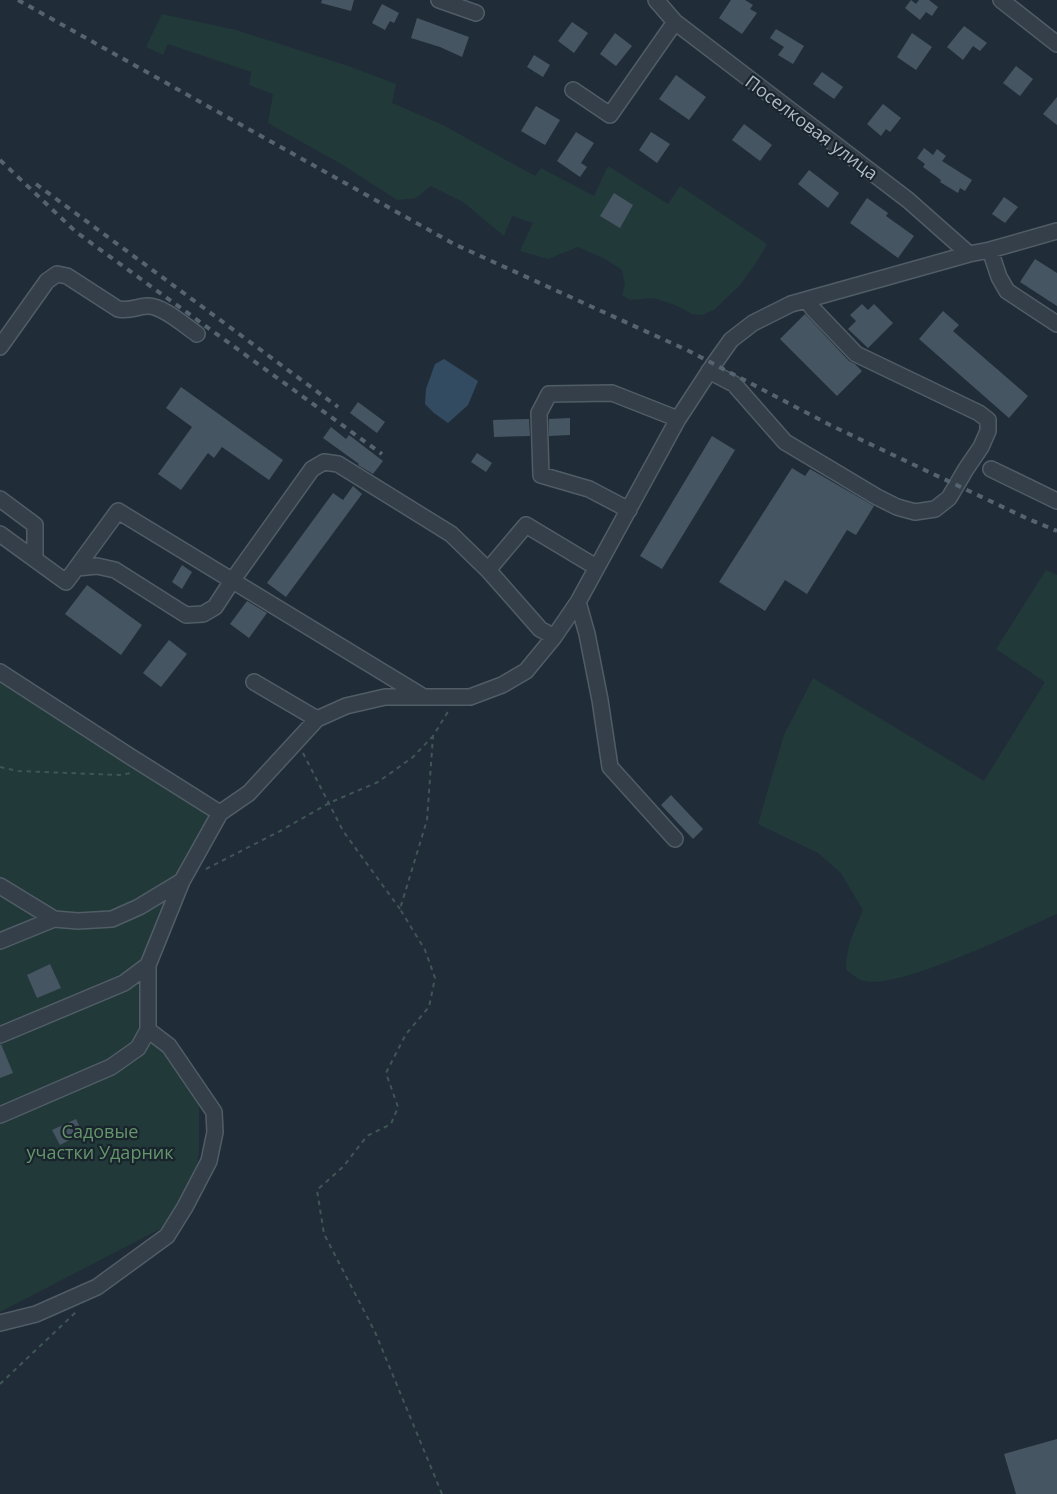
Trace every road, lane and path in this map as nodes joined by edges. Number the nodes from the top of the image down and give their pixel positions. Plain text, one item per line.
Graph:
1 (439, 0) edge
2 (656, 0) edge
3 (1001, 0) edge
4 (476, 13) dead end
5 (675, 22) junction
6 (1057, 44) edge
7 (573, 90) dead end
8 (1057, 231) edge
9 (990, 250) junction
10 (969, 254) junction
11 (806, 300) junction
12 (1057, 324) edge
13 (197, 334) dead end
14 (0, 347) edge
15 (709, 371) junction
16 (678, 419) junction
17 (991, 469) dead end
18 (0, 499) edge
19 (1057, 501) edge
20 (629, 510) junction
21 (0, 534) edge
22 (35, 559) junction
23 (596, 567) junction
24 (77, 568) junction
25 (488, 570) junction
26 (232, 581) junction
27 (578, 602) junction
28 (554, 637) junction
29 (0, 672) edge
30 (254, 682) dead end
31 (422, 696) junction
32 (458, 697) junction
33 (317, 719) junction
34 (433, 736) junction
35 (297, 741) junction
36 (0, 766) edge
37 (150, 770) junction
38 (329, 803) junction
39 (220, 813) junction
40 (675, 839) dead end
41 (202, 871) dead end
42 (182, 881) junction
43 (0, 886) edge
44 (400, 909) junction
45 (54, 919) junction
46 (0, 941) edge
47 (148, 965) junction
48 (147, 1030) junction
49 (0, 1035) edge
50 (0, 1115) edge
51 (78, 1310) dead end
52 (0, 1323) edge
53 (0, 1384) edge
54 (442, 1494) edge

1 - 4 street
2 - 5 street, Поселковая улица
3 - 6 street
5 - 7 street
5 - 10 street, Поселковая улица
8 - 9 street
9 - 10 street
9 - 12 street
10 - 11 street
11 - 15 street
11 - 15 street
13 - 14 street
15 - 16 street
16 - 20 street
16 - 20 street
17 - 19 street
18 - 22 street
20 - 23 street
21 - 22 street
22 - 24 street
23 - 25 street
23 - 27 street
24 - 26 street
24 - 26 street
25 - 26 street
25 - 28 street
26 - 31 street
27 - 28 street
27 - 40 street
28 - 32 street
29 - 37 street
30 - 33 street
31 - 32 street
31 - 33 street
32 - 34 path
33 - 35 street
34 - 38 path
34 - 44 path
35 - 38 path
35 - 39 street
36 - 37 path
37 - 39 street
38 - 41 path
38 - 44 path
39 - 42 street
42 - 45 street
42 - 47 street
43 - 45 street
44 - 54 path
45 - 46 street
47 - 48 street
47 - 49 street
48 - 50 street
48 - 52 street
51 - 53 path

